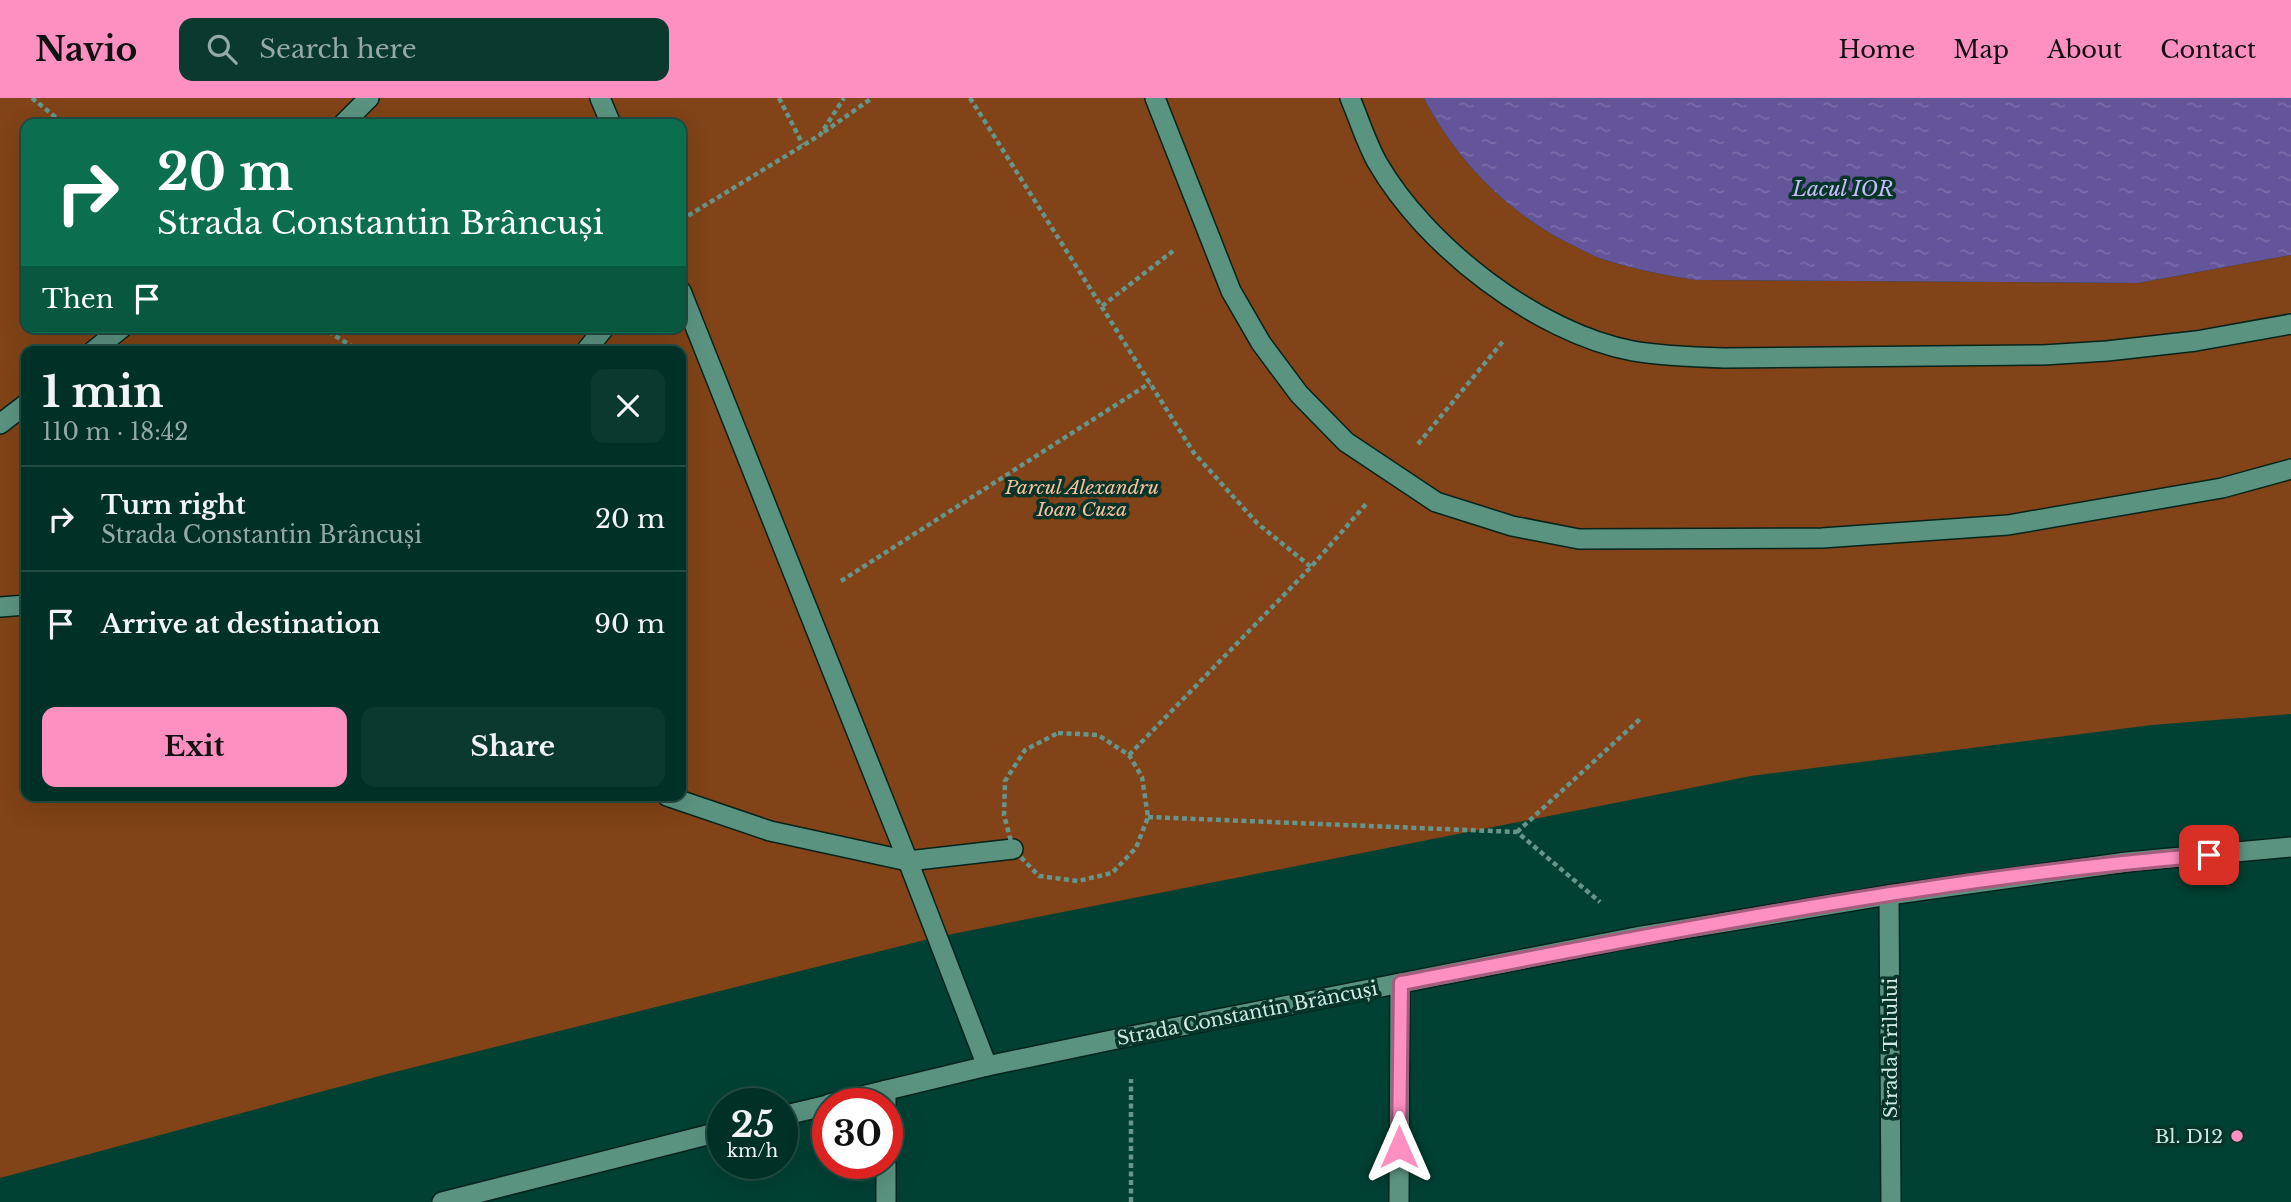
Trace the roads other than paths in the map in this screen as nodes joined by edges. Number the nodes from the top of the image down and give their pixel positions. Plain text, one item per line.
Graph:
1 (369, 98) edge
2 (600, 98) edge
3 (1155, 98) edge
4 (1350, 98) edge
5 (348, 119) edge
6 (609, 119) edge
7 (686, 305) edge
8 (2291, 324) edge
9 (116, 333) edge
10 (99, 346) edge
11 (21, 408) edge
12 (0, 424) edge
13 (2291, 469) edge
14 (21, 605) edge
15 (0, 607) edge
16 (682, 801) edge
17 (2291, 848) edge
18 (1013, 849) road end
19 (908, 861) junction
20 (1889, 895) junction
21 (1401, 983) junction
22 (987, 1066) junction
23 (903, 1092) edge
24 (707, 1135) edge
25 (886, 1179) edge
26 (442, 1202) edge
27 (886, 1202) edge
28 (1399, 1202) edge
29 (1891, 1202) edge

1 - 5 street
2 - 6 street
3 - 13 street
4 - 8 street
7 - 19 street
9 - 10 street
11 - 12 street
14 - 15 street
16 - 19 street
17 - 20 street, Strada Constantin Brâncuși
18 - 19 street
19 - 22 street
20 - 21 street, Strada Constantin Brâncuși
20 - 29 street, Strada Trilului
21 - 22 street, Strada Constantin Brâncuși
21 - 28 street
22 - 23 street, Strada Constantin Brâncuși
24 - 26 street
25 - 27 street

